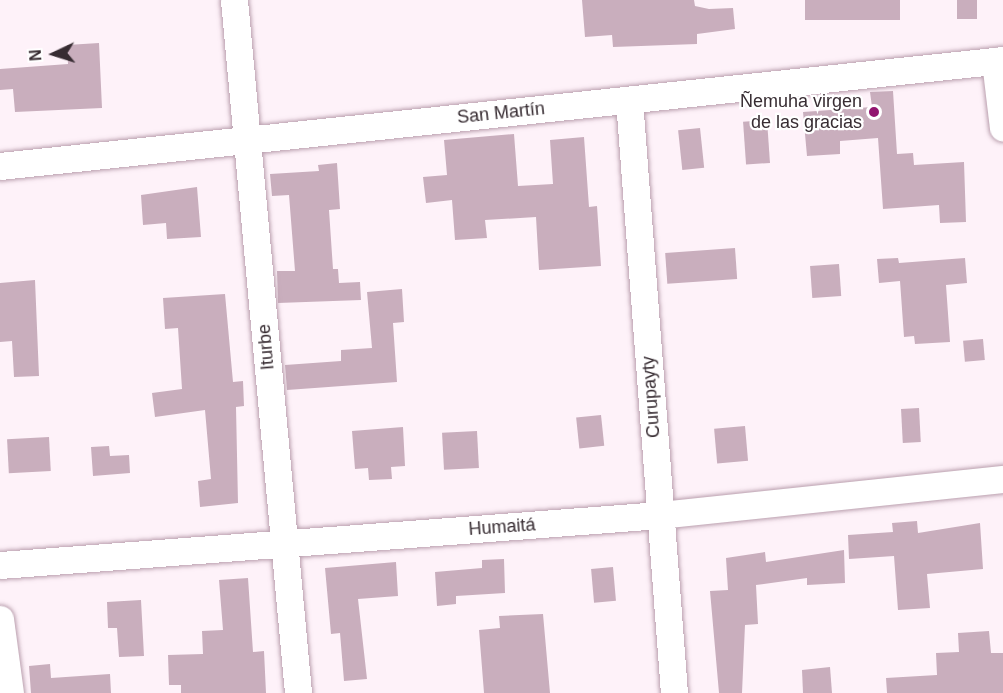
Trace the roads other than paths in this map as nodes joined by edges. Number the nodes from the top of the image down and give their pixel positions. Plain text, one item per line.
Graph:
1 (234, 0) edge
2 (999, 60) edge
3 (629, 100) junction
4 (1003, 128) edge
5 (247, 139) junction
6 (0, 166) edge
7 (1003, 479) edge
8 (660, 515) junction
9 (284, 544) junction
10 (0, 565) edge
11 (0, 619) edge
12 (10, 693) edge
13 (298, 693) edge
14 (674, 693) edge

1 - 5 street, Iturbe
2 - 3 street, San Martín
2 - 4 street
3 - 5 street, San Martín
3 - 8 street, Curupayty
5 - 6 street, San Martín
5 - 9 street, Iturbe
7 - 8 street, Humaitá
8 - 9 street, Humaitá
8 - 14 street, Curupayty
9 - 10 street, Humaitá
9 - 13 street, Iturbe
11 - 12 street

